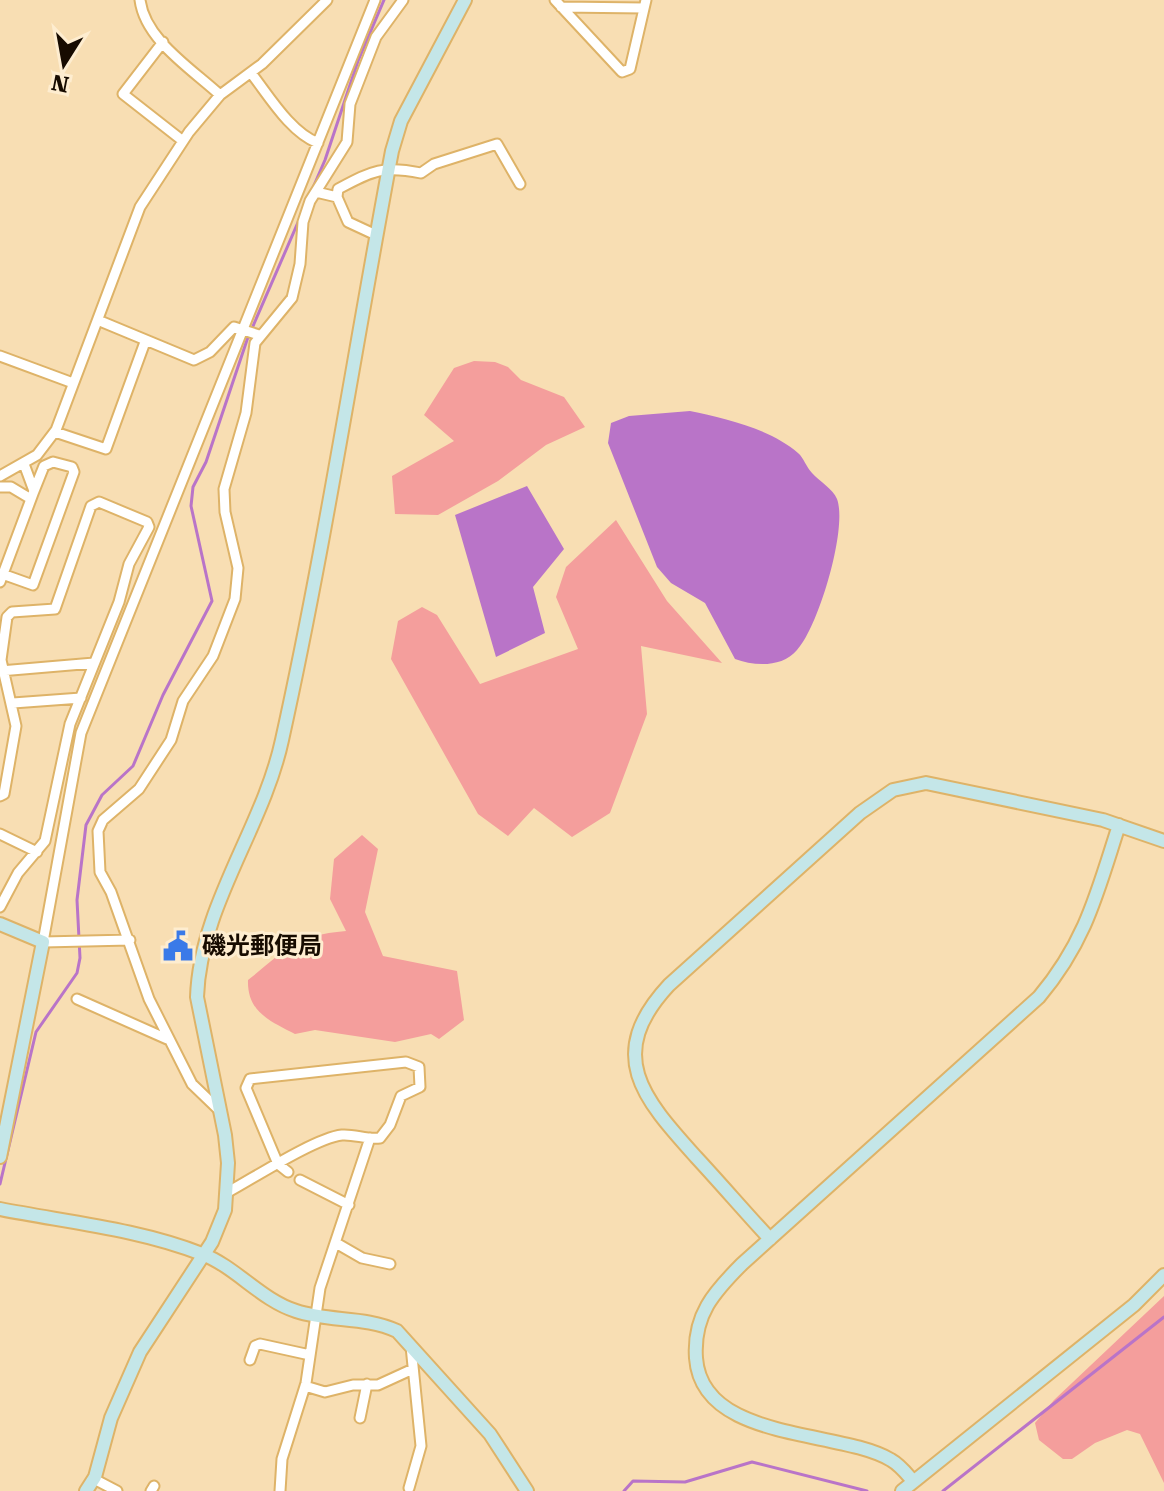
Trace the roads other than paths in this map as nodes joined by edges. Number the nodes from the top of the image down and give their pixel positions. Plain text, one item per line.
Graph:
1 (140, 0) edge
2 (327, 0) edge
3 (375, 0) edge
4 (403, 0) edge
5 (465, 0) edge
6 (558, 3) edge
7 (645, 4) edge
8 (163, 42) junction
9 (251, 73) junction
10 (220, 95) junction
11 (183, 141) junction
12 (318, 143) junction
13 (388, 168) junction
14 (520, 184) dead end
15 (316, 192) junction
16 (337, 197) junction
17 (376, 235) junction
18 (100, 321) junction
19 (244, 328) junction
20 (259, 335) junction
21 (145, 342) junction
22 (0, 356) edge
23 (73, 383) junction
24 (55, 432) junction
25 (24, 464) junction
26 (0, 476) edge
27 (0, 487) edge
28 (33, 495) junction
29 (3, 579) edge
30 (94, 663) junction
31 (2, 671) edge
32 (81, 698) junction
33 (13, 703) junction
34 (0, 796) edge
35 (1119, 825) junction
36 (0, 834) edge
37 (1164, 841) edge
38 (37, 852) junction
39 (3, 893) edge
40 (0, 907) edge
41 (0, 924) edge
42 (130, 940) junction
43 (43, 942) junction
44 (77, 999) dead end
45 (167, 1039) junction
46 (219, 1110) junction
47 (370, 1138) junction
48 (0, 1157) edge
49 (278, 1164) junction
50 (288, 1172) dead end
51 (300, 1180) dead end
52 (228, 1192) junction
53 (349, 1205) junction
54 (0, 1209) edge
55 (770, 1239) junction
56 (336, 1243) junction
57 (203, 1254) junction
58 (390, 1264) dead end
59 (1164, 1275) edge
60 (314, 1317) junction
61 (411, 1345) junction
62 (310, 1355) junction
63 (250, 1360) dead end
64 (413, 1369) junction
65 (367, 1384) junction
66 (305, 1386) junction
67 (360, 1418) dead end
68 (94, 1479) junction
69 (913, 1481) junction
70 (407, 1490) edge
71 (86, 1491) edge
72 (117, 1491) edge
73 (280, 1491) edge
74 (421, 1491) edge
75 (527, 1491) edge
76 (902, 1491) edge

1 - 8 street
2 - 9 street
3 - 12 street
4 - 15 street
5 - 13 street
6 - 7 street
6 - 7 street
8 - 10 street
8 - 11 street
9 - 10 street
9 - 12 street
10 - 11 street
11 - 18 street
12 - 19 street
13 - 14 street
13 - 16 street
13 - 17 street
15 - 16 street
15 - 20 street
16 - 17 street
17 - 46 street
18 - 21 street
18 - 23 street
19 - 20 street
19 - 21 street
19 - 43 street
20 - 42 street
21 - 24 street
22 - 23 street
23 - 24 street
24 - 25 street
25 - 26 street
25 - 28 street
27 - 28 street
28 - 29 street
28 - 29 street
30 - 31 street
30 - 31 street
30 - 32 street
31 - 33 street
32 - 33 street
32 - 38 street
33 - 34 street
35 - 37 street
35 - 55 street
35 - 55 street
36 - 38 street
38 - 39 street
39 - 40 street
41 - 43 street
42 - 43 street
42 - 45 street
43 - 48 street
44 - 45 street
45 - 46 street
46 - 52 street
47 - 49 street
47 - 49 street
47 - 53 street
49 - 50 street
49 - 52 street
51 - 53 street
52 - 57 street
53 - 56 street
54 - 57 street
55 - 69 street
56 - 58 street
56 - 60 street
57 - 60 street
57 - 68 street
59 - 69 street
60 - 61 street
60 - 62 street
61 - 64 street
61 - 75 street
62 - 63 street
62 - 66 street
64 - 65 street
64 - 70 street
65 - 66 street
65 - 67 street
66 - 73 street
68 - 71 street
68 - 72 street
69 - 76 street
70 - 74 street

